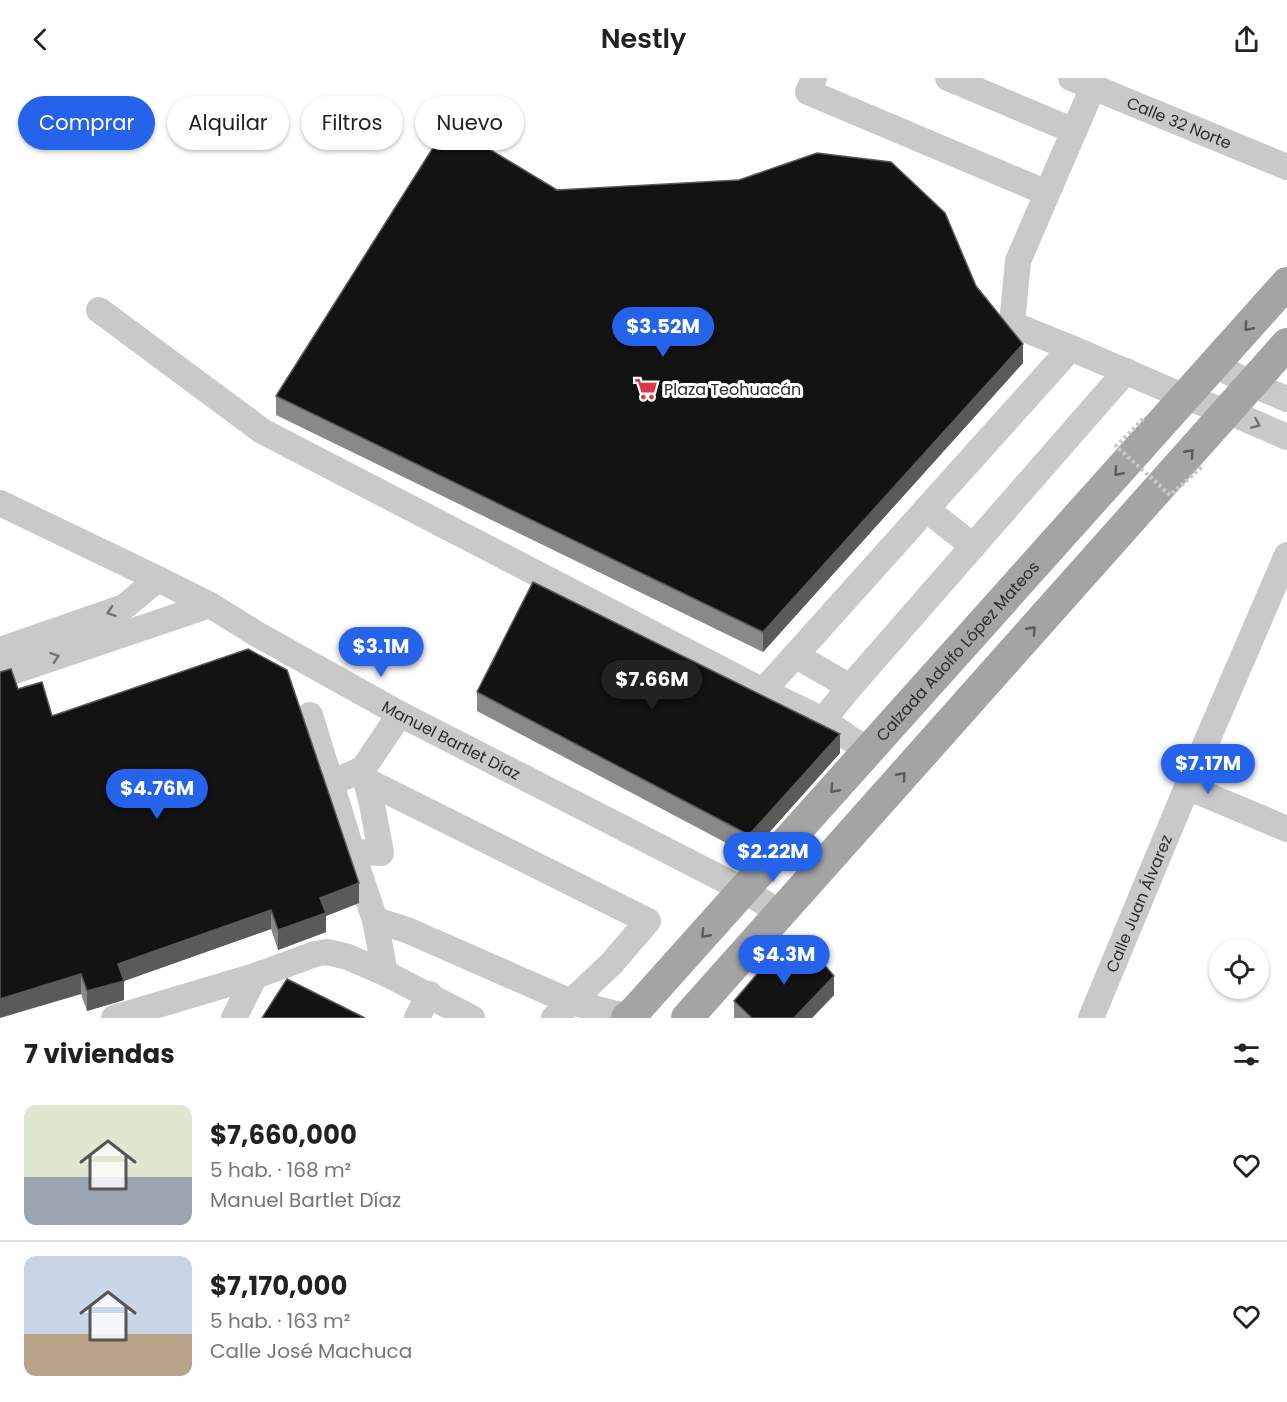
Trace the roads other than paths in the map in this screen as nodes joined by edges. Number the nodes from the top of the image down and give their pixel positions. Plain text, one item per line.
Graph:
1 (814, 78) edge
2 (948, 78) edge
3 (1096, 84) edge
4 (1074, 130) junction
5 (1287, 167) edge
6 (1047, 193) junction
7 (1287, 283) edge
8 (99, 310) dead end
9 (1287, 344) edge
10 (1071, 348) junction
11 (1214, 364) junction
12 (1126, 371) junction
13 (1251, 384) junction
14 (1185, 397) junction
15 (1287, 399) edge
16 (1226, 412) junction
17 (1287, 437) edge
18 (0, 503) edge
19 (926, 509) junction
20 (973, 546) junction
21 (1287, 555) edge
22 (158, 579) junction
23 (210, 605) junction
24 (0, 650) edge
25 (795, 655) junction
26 (0, 676) edge
27 (850, 687) junction
28 (763, 691) junction
29 (400, 714) junction
30 (310, 715) dead end
31 (823, 720) junction
32 (868, 751) junction
33 (365, 775) junction
34 (331, 783) junction
35 (1188, 787) junction
36 (1287, 829) edge
37 (352, 852) junction
38 (744, 890) junction
39 (780, 914) junction
40 (375, 920) junction
41 (385, 972) junction
42 (255, 976) junction
43 (429, 994) junction
44 (563, 1010) edge
45 (129, 1016) edge
46 (234, 1018) edge
47 (417, 1018) edge
48 (472, 1018) edge
49 (629, 1018) edge
50 (687, 1018) edge
51 (1091, 1018) edge

1 - 6 street
2 - 4 street
3 - 4 street
3 - 5 street, Calle 32 Norte
4 - 6 street
6 - 10 street
7 -> 11 main road, Calzada Adolfo López Mateos
8 - 28 street
9 - 13 main road
10 - 12 street
10 - 19 street
11 - 13 street
11 - 14 main road, Calzada Adolfo López Mateos
12 - 14 street
12 - 20 street
13 - 15 street
13 - 16 main road
14 - 16 street
14 -> 32 main road, Calzada Adolfo López Mateos
16 -> 17 street
39 -> 16 main road
18 - 22 street, Manuel Bartlet Díaz
19 - 20 street
19 - 25 street
20 - 27 street
21 - 35 street, Calle Juan Álvarez
22 - 23 street, Manuel Bartlet Díaz
22 -> 24 street
26 -> 23 street
23 - 29 street, Manuel Bartlet Díaz
25 - 27 street
25 - 28 street
27 - 31 street
28 - 31 street
29 - 33 street
29 - 38 street, Manuel Bartlet Díaz
30 - 34 street
31 - 32 street
32 -> 38 main road, Calzada Adolfo López Mateos
33 - 34 street
33 - 37 street
33 - 44 street
34 - 37 street
35 - 36 street
35 - 51 street, Calle Juan Álvarez
37 - 40 street
38 - 39 street, Manuel Bartlet Díaz
38 -> 49 main road, Calzada Adolfo López Mateos
39 - 50 main road
40 - 41 street
40 - 44 street
41 - 42 street
41 - 43 street
42 - 45 street
42 - 46 street
43 - 47 street
43 - 48 street
44 - 49 street

